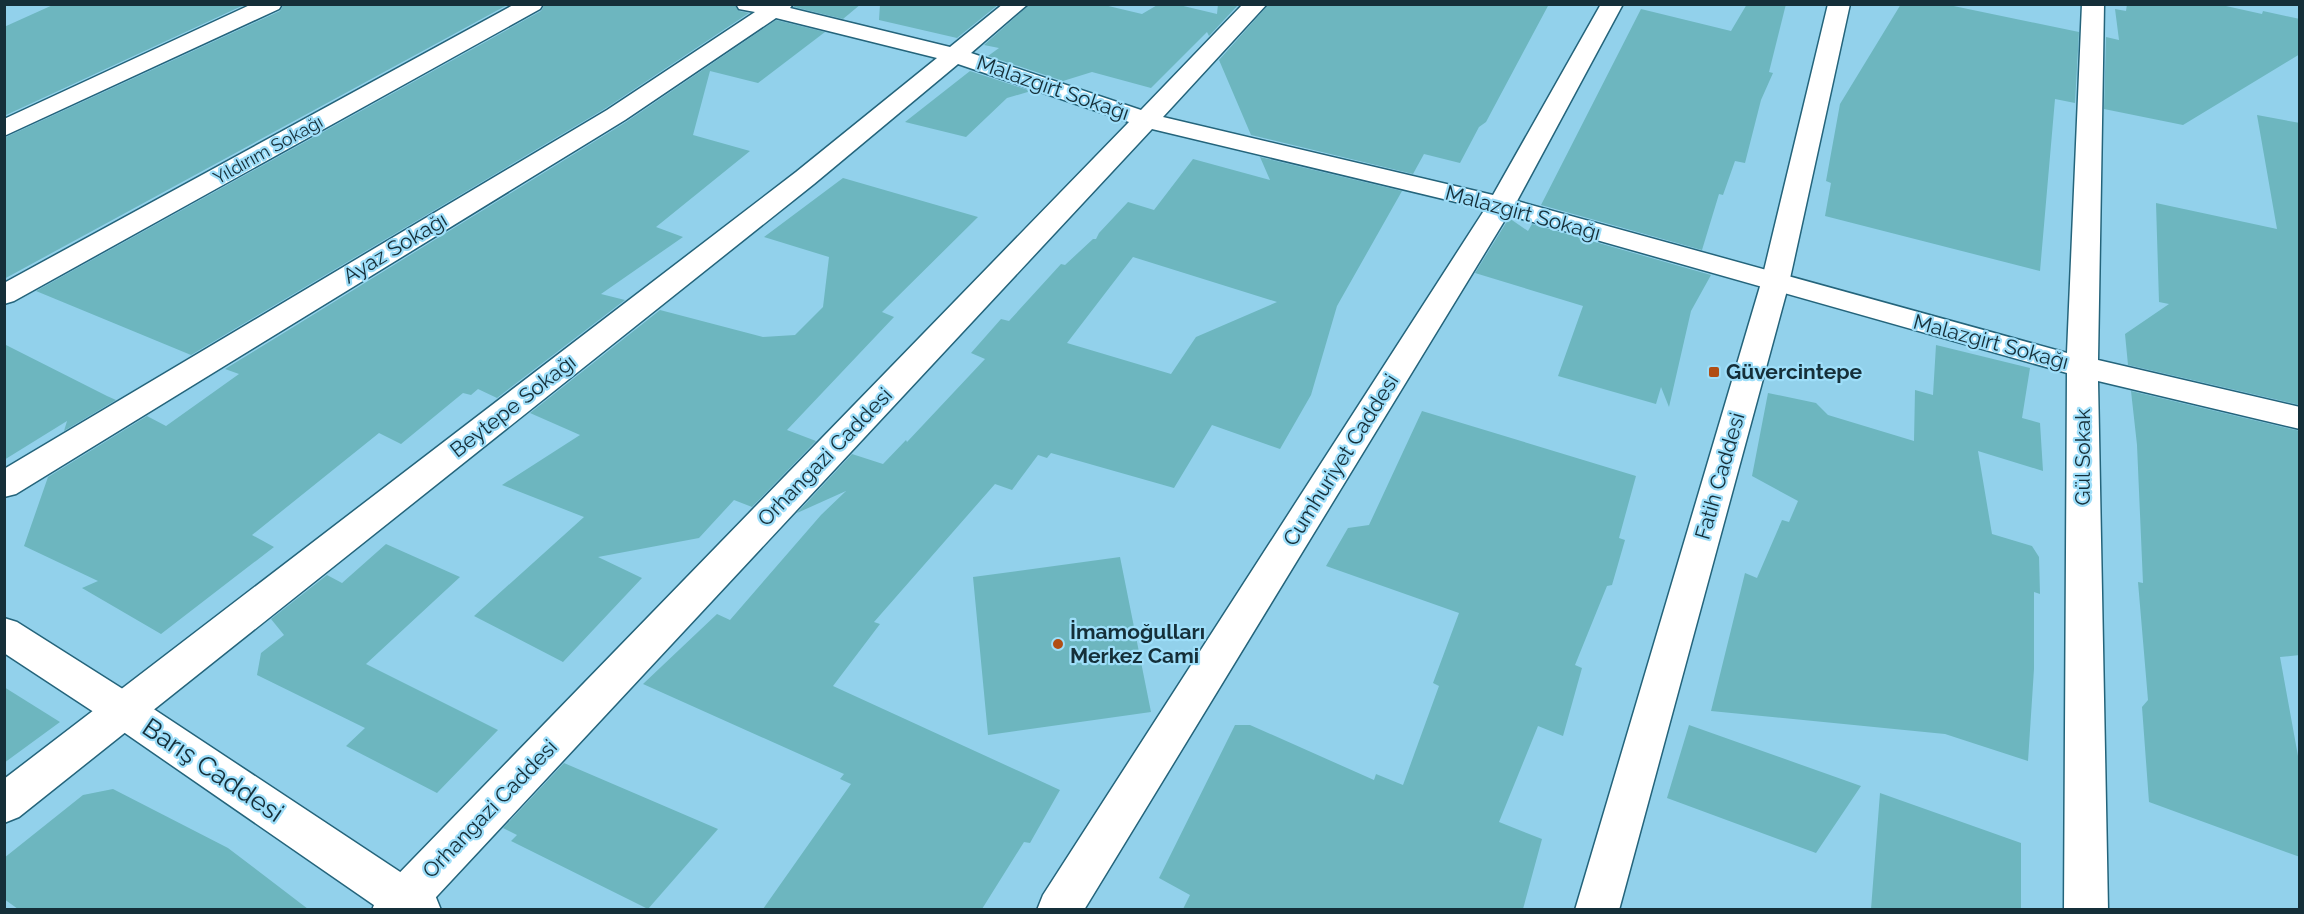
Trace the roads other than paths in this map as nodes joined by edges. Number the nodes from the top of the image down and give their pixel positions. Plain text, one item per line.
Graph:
1 (271, 4) edge
2 (532, 4) edge
3 (1017, 4) edge
4 (1256, 4) edge
5 (1612, 4) edge
6 (1839, 4) edge
7 (2093, 4) edge
8 (767, 7) edge
9 (953, 55) junction
10 (1146, 120) junction
11 (4, 129) edge
12 (1501, 205) junction
13 (1775, 283) junction
14 (4, 295) edge
15 (2082, 367) junction
16 (2300, 418) edge
17 (4, 485) edge
18 (4, 633) edge
19 (123, 710) junction
20 (4, 804) edge
21 (405, 906) edge
22 (1059, 909) edge
23 (1597, 909) edge
24 (2086, 909) edge

1 - 11 street
2 - 14 street, Yıldırım Sokağı
3 - 9 street, Beytepe Sokağı
4 - 10 street, Orhangazi Caddesi
5 - 12 street, Cumhuriyet Caddesi
6 - 13 street, Fatih Caddesi
7 - 15 street, Gül Sokak
8 - 9 street, Malazgirt Sokağı
8 - 17 street, Ayaz Sokağı
9 - 10 street, Malazgirt Sokağı
9 - 19 street, Beytepe Sokağı
10 - 12 street, Malazgirt Sokağı
10 - 21 street, Orhangazi Caddesi
12 - 13 street, Malazgirt Sokağı
12 - 22 street, Cumhuriyet Caddesi
13 - 15 street, Malazgirt Sokağı
13 - 23 street, Fatih Caddesi
15 - 16 street, Malazgirt Sokağı
15 - 24 street, Gül Sokak
18 - 19 street, Barış Caddesi
19 - 20 street, Beytepe Sokağı
19 - 21 street, Barış Caddesi

